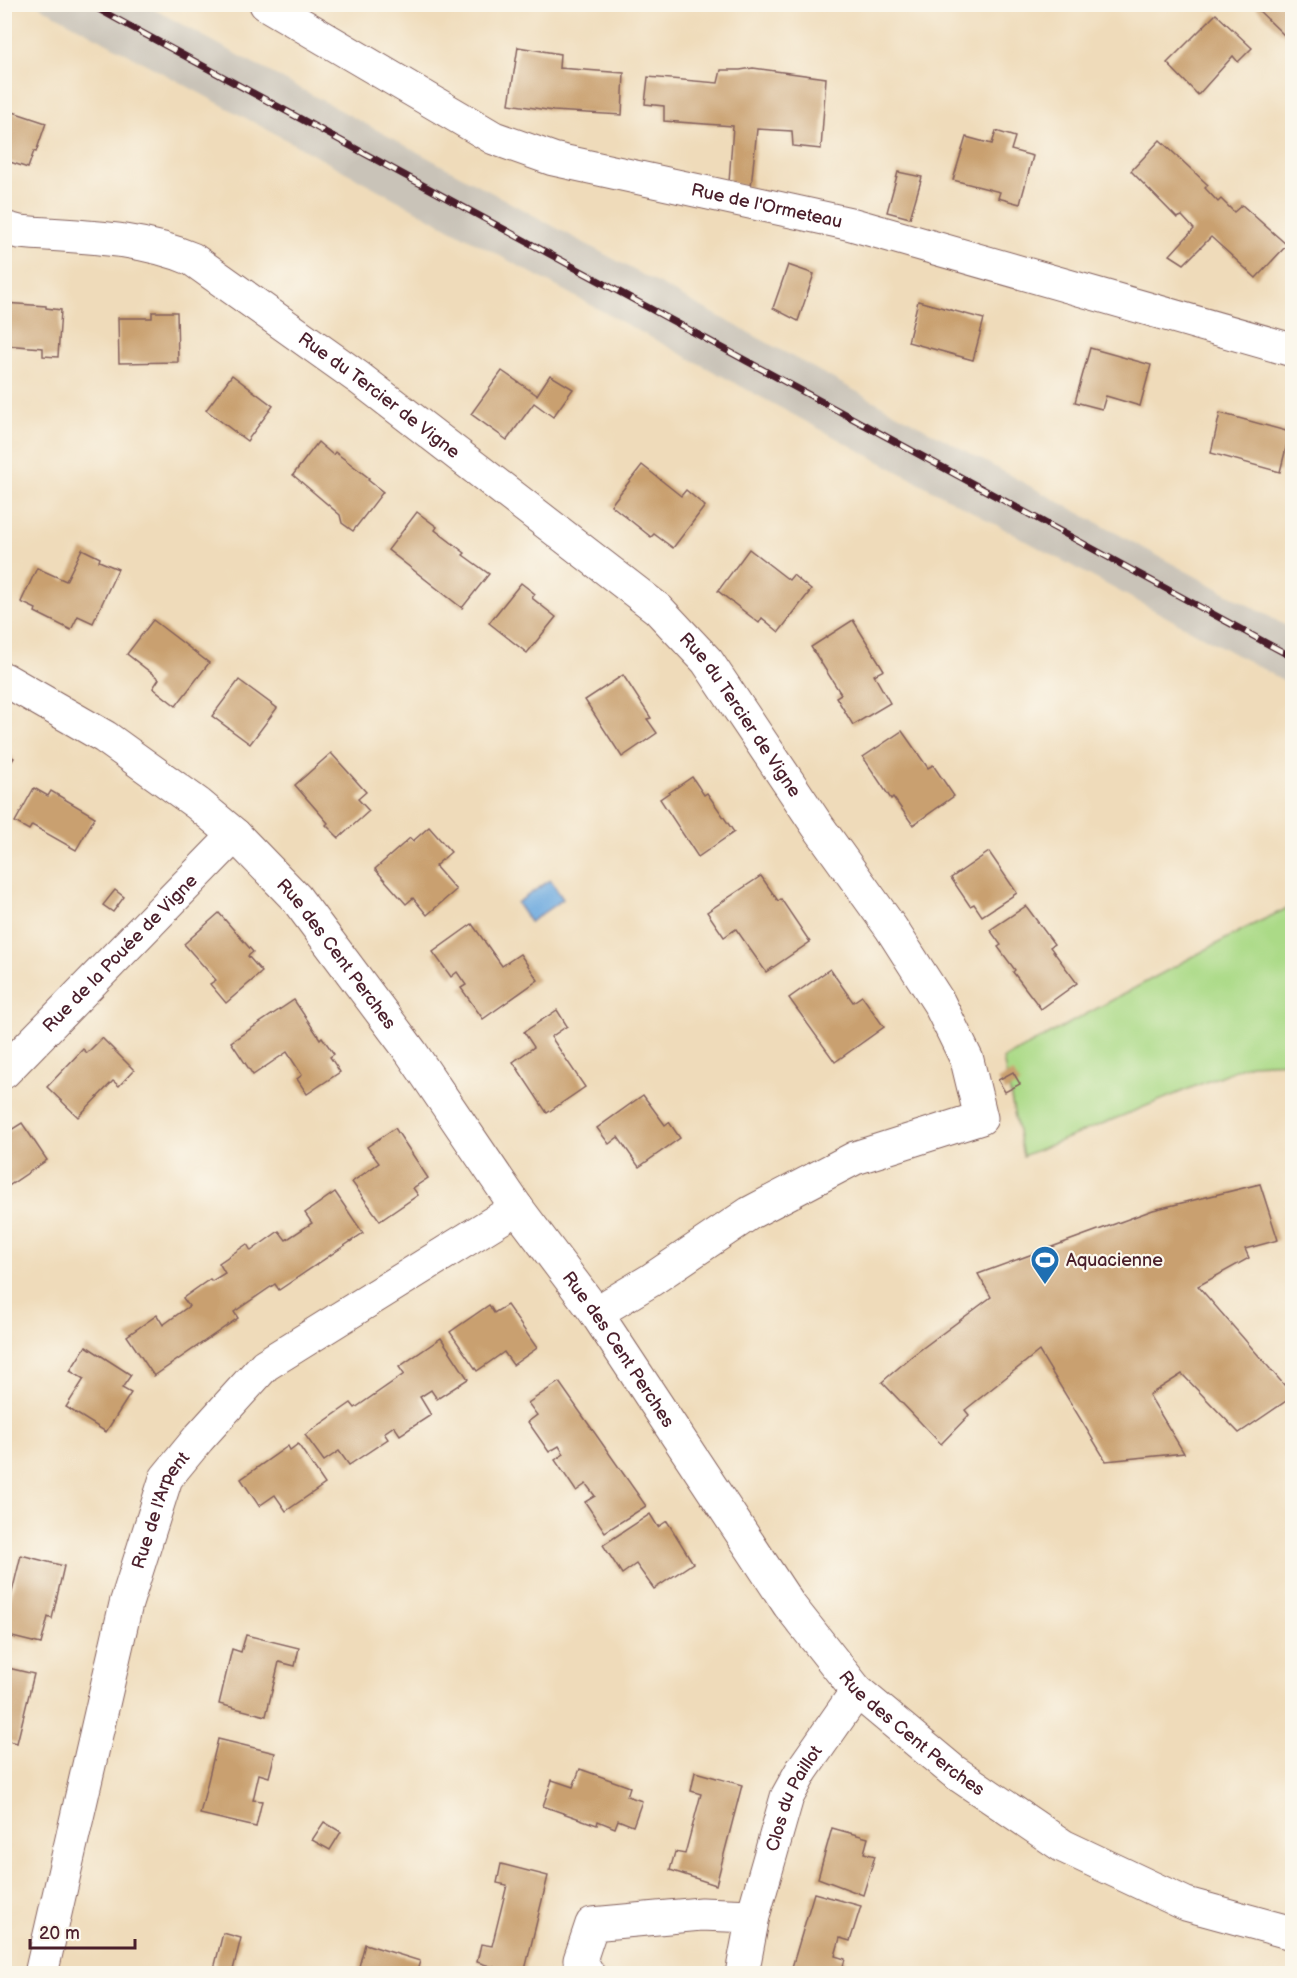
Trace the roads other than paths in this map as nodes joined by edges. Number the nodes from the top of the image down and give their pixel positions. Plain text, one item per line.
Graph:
1 (266, 4) edge
2 (4, 228) edge
3 (1293, 350) edge
4 (4, 679) edge
5 (235, 835) junction
6 (4, 1072) edge
7 (517, 1208) junction
8 (596, 1313) junction
9 (857, 1691) junction
10 (753, 1916) junction
11 (1293, 1933) edge
12 (41, 1974) edge
13 (588, 1974) edge
14 (742, 1974) edge

1 - 3 street, Rue de l'Ormeteau
2 - 8 street, Rue du Tercier de Vigne
4 - 5 street, Rue des Cent Perches
5 - 6 street, Rue de la Pouée de Vigne
5 - 7 street, Rue des Cent Perches
7 - 8 street, Rue des Cent Perches
7 - 12 street, Rue de l'Arpent
8 - 9 street, Rue des Cent Perches
9 - 10 street, Clos du Paillot
9 - 11 street, Rue des Cent Perches
10 - 13 street
10 - 14 street, Clos du Paillot

